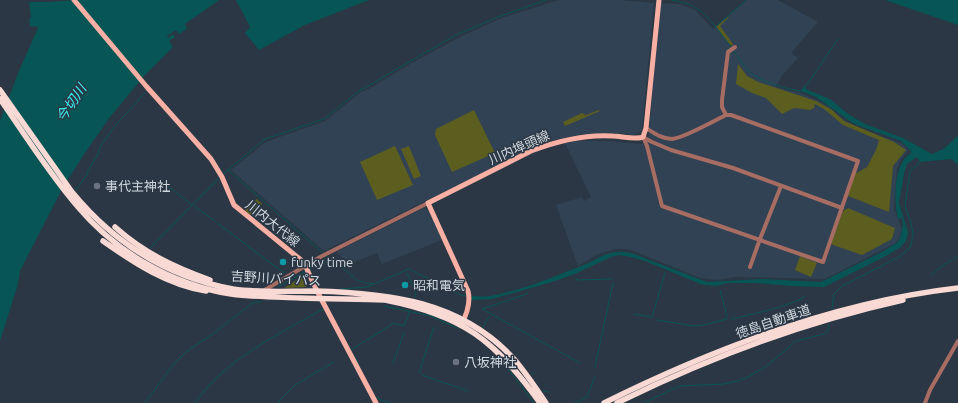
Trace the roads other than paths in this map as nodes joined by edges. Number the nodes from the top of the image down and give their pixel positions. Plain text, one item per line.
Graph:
1 (74, 0) edge
2 (659, 0) edge
3 (735, 47) dead end
4 (0, 90) edge
5 (0, 99) edge
6 (726, 114) junction
7 (646, 128) junction
8 (643, 137) junction
9 (781, 186) junction
10 (428, 203) junction
11 (842, 208) junction
12 (115, 226) dead end
13 (760, 239) junction
14 (103, 241) dead end
15 (750, 267) dead end
16 (307, 269) junction
17 (186, 276) junction
18 (219, 289) junction
19 (958, 289) edge
20 (264, 291) junction
21 (317, 291) junction
22 (255, 297) junction
23 (321, 298) junction
24 (462, 322) junction
25 (958, 341) edge
26 (376, 403) edge
27 (540, 403) edge
28 (546, 403) edge
29 (604, 403) edge
30 (617, 403) edge
31 (925, 403) edge

1 - 16 main road, 川内大代線
2 - 7 main road
3 - 6 street
4 - 17 highway, 吉野川バイパス
5 - 17 highway, 吉野川バイパス
6 - 7 street
6 - 11 street
7 - 8 main road
8 - 9 street
8 - 10 main road, 川内埠頭線
8 - 13 street
9 - 11 street
9 - 13 street
10 - 16 street
10 - 24 main road
11 - 13 street
12 - 17 highway
13 - 15 street
14 - 18 highway
16 - 20 street
16 - 21 main road, 川内大代線
17 - 18 highway, 吉野川バイパス
17 - 18 highway
18 - 20 highway, 吉野川バイパス
18 - 22 highway, 吉野川バイパス
19 - 29 highway, 徳島自動車道
19 - 30 highway, 徳島自動車道
20 - 21 highway, 吉野川バイパス
20 - 22 street
21 - 23 main road, 川内大代線
21 - 24 highway, 吉野川バイパス
22 - 23 highway, 吉野川バイパス
23 - 24 highway, 吉野川バイパス
23 - 26 main road, 川内大代線
24 - 27 highway, 吉野川バイパス
24 - 28 highway, 吉野川バイパス
25 - 31 street

